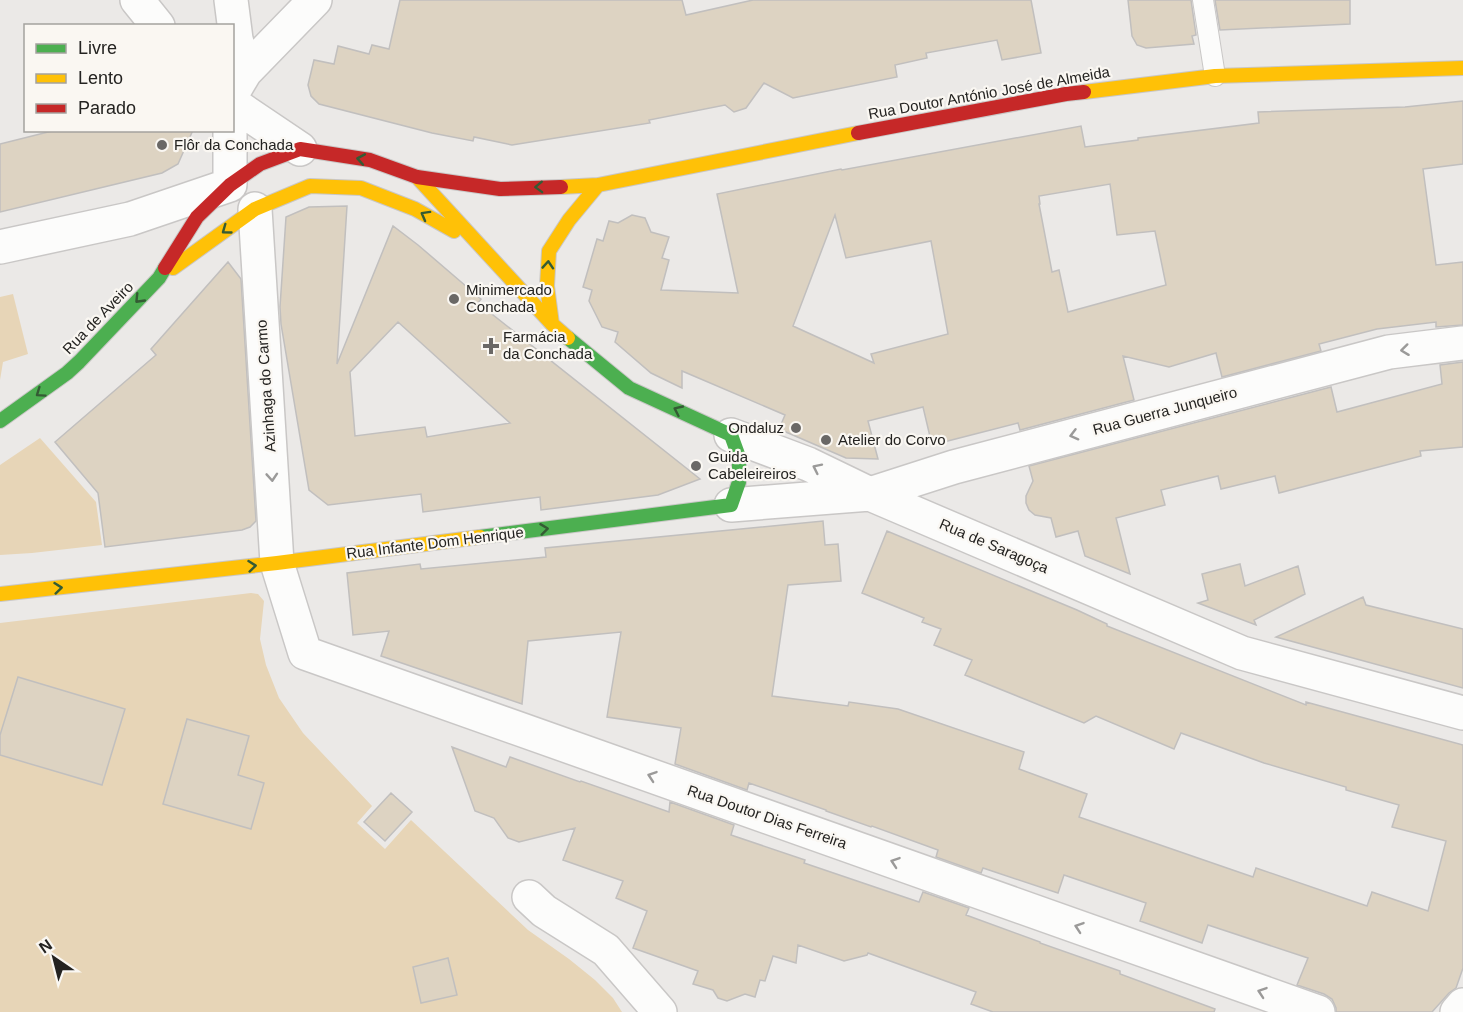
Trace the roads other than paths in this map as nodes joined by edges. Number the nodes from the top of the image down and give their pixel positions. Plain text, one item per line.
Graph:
1 (137, 0) edge
2 (231, 0) edge
3 (315, 0) edge
4 (1203, 0) edge
5 (156, 24) edge
6 (1463, 68) edge
7 (1215, 76) junction
8 (239, 83) edge
9 (234, 104) edge
10 (230, 132) edge
11 (300, 149) junction
12 (417, 177) junction
13 (230, 185) junction
14 (598, 185) junction
15 (255, 209) junction
16 (476, 243) junction
17 (0, 247) edge
18 (159, 278) junction
19 (552, 324) junction
20 (1463, 343) edge
21 (0, 421) edge
22 (731, 435) junction
23 (870, 494) junction
24 (731, 505) junction
25 (277, 563) junction
26 (0, 594) edge
27 (1463, 713) edge
28 (529, 897) dead end
29 (1463, 1005) edge
30 (660, 1012) edge
31 (1318, 1012) edge
32 (1457, 1012) edge

1 - 5 street
2 - 8 street
3 - 8 street
4 - 7 lane
6 - 7 street, Rua Doutor António José de Almeida
7 - 14 street, Rua Doutor António José de Almeida
9 - 11 street
10 - 13 street
12 -> 11 street, Rua Doutor António José de Almeida
11 - 13 street, Rua de Aveiro
14 -> 12 street, Rua Doutor António José de Almeida
12 - 16 street, Rua de Saragoça
13 - 17 street
13 - 18 street, Rua de Aveiro
19 -> 14 street
16 -> 15 street
15 -> 18 street
15 -> 25 street, Azinhaga do Carmo
16 - 19 street, Rua de Saragoça
18 -> 21 street, Rua de Aveiro
22 -> 19 street, Rua de Saragoça
20 -> 23 street, Rua Guerra Junqueiro
23 -> 22 street, Rua de Saragoça
22 - 24 street
23 - 24 street, Rua Infante Dom Henrique
23 - 27 street, Rua de Saragoça
25 -> 24 street, Rua Infante Dom Henrique
26 -> 25 street, Rua Infante Dom Henrique
31 -> 25 street, Rua Doutor Dias Ferreira
28 - 30 street
29 - 32 street

